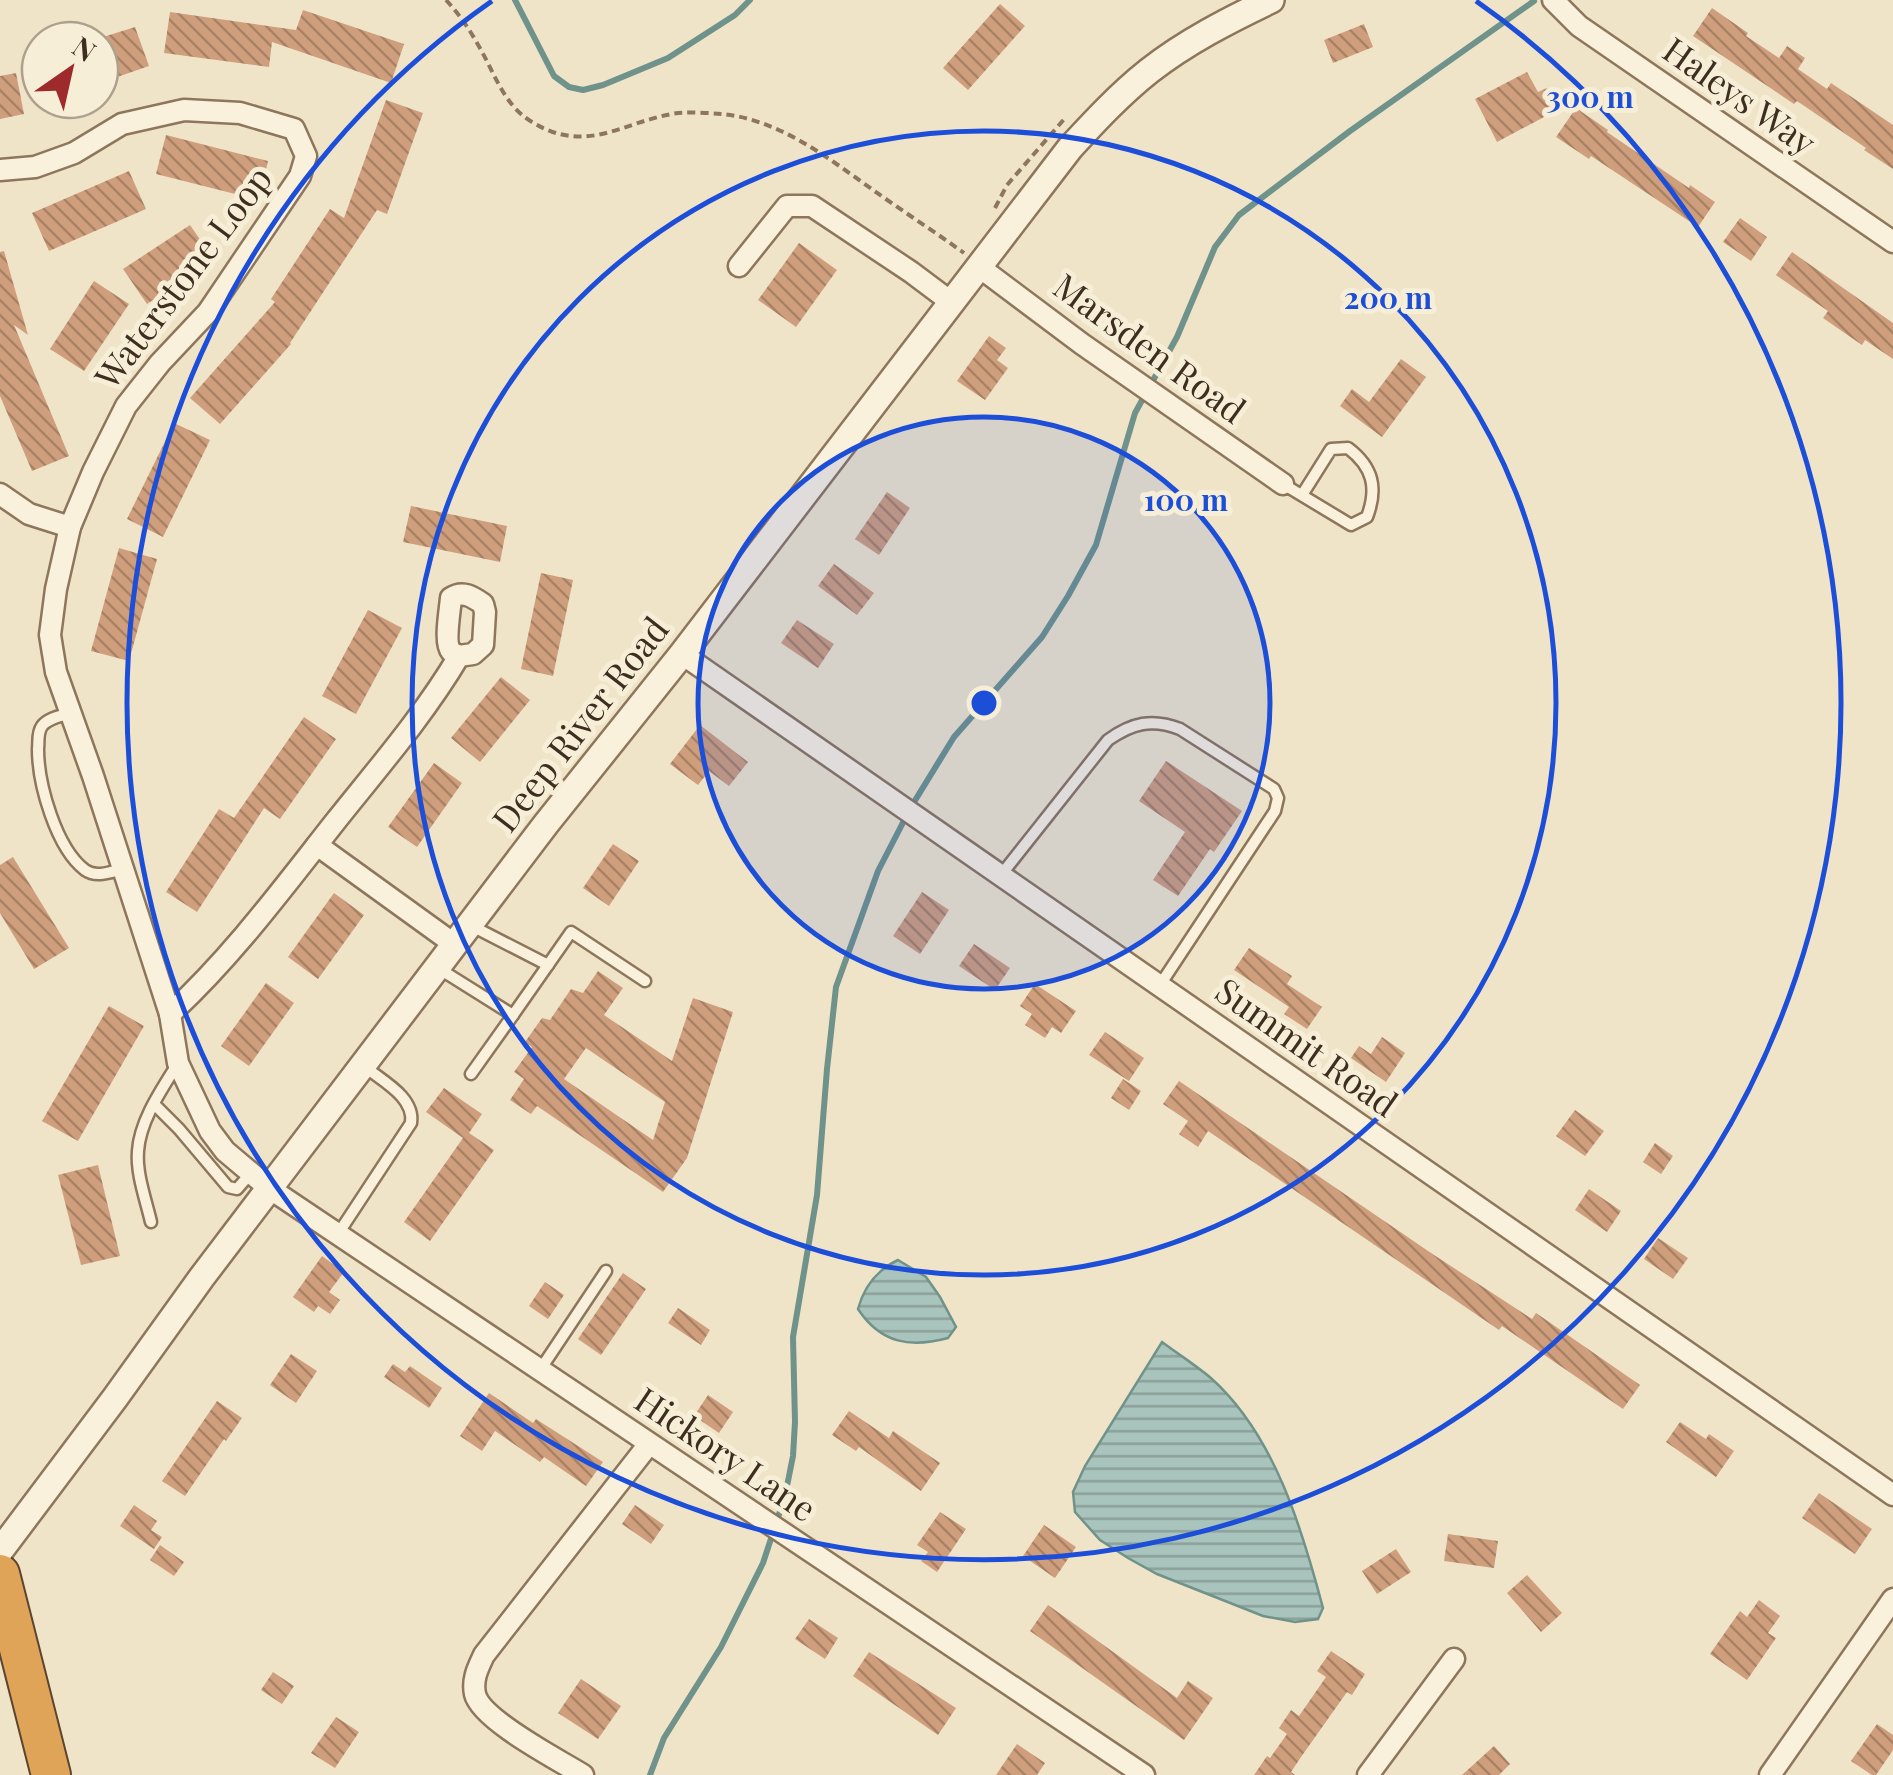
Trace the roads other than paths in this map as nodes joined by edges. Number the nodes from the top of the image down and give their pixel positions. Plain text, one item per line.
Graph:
1 (1271, 0) edge
2 (1553, 0) edge
3 (0, 170) edge
4 (1893, 242) edge
5 (971, 259) junction
6 (739, 266) dead end
7 (951, 302) junction
8 (1283, 484) joint
9 (0, 494) edge
10 (1302, 495) junction
11 (70, 527) junction
12 (682, 654) junction
13 (459, 656) dead end
14 (70, 713) junction
15 (317, 845) junction
16 (123, 869) junction
17 (1001, 875) junction
18 (462, 935) junction
19 (548, 965) junction
20 (437, 968) junction
21 (645, 981) dead end
22 (1160, 986) junction
23 (170, 1014) junction
24 (513, 1015) junction
25 (178, 1062) junction
26 (363, 1065) junction
27 (472, 1074) dead end
28 (154, 1104) junction
29 (260, 1181) junction
30 (228, 1187) junction
31 (253, 1210) junction
32 (151, 1222) dead end
33 (338, 1234) junction
34 (606, 1272) dead end
35 (540, 1370) junction
36 (649, 1444) junction
37 (1893, 1495) edge
38 (0, 1550) edge
39 (0, 1574) edge
40 (1893, 1598) edge
41 (1454, 1659) dead end
42 (1119, 1768) edge
43 (50, 1775) edge
44 (583, 1775) edge
45 (1144, 1775) edge
46 (1368, 1775) edge
47 (1770, 1775) edge

1 - 5 street, Deep River Road
2 - 4 street, Haleys Way
3 - 11 street, Waterstone Loop
5 - 7 street, Deep River Road
5 - 8 street, Marsden Road
6 - 7 street
7 - 12 street, Deep River Road
8 - 10 lane
9 - 11 street
10 - 10 lane
11 - 14 street, Waterstone Loop
12 - 17 street, Summit Road
12 - 18 street, Deep River Road
13 - 15 street
14 - 16 street, Waterstone Loop
14 - 16 lane
15 - 18 street
15 - 23 street
16 - 23 street, Waterstone Loop
17 - 22 street, Summit Road
17 - 22 lane
18 - 19 lane
18 - 20 street, Deep River Road
19 - 21 lane
19 - 24 lane
20 - 24 lane
20 - 26 street, Deep River Road
22 - 37 street, Summit Road
23 - 25 street, Waterstone Loop
24 - 27 lane
25 - 28 lane
25 - 29 street, Waterstone Loop
26 - 29 street, Deep River Road
26 - 33 lane
28 - 30 lane
28 - 32 lane
29 - 30 lane
29 - 31 street, Deep River Road
29 - 33 street, Hickory Lane
30 - 31 lane
31 - 38 street, Deep River Road
33 - 35 street, Hickory Lane
34 - 35 lane
35 - 36 street, Hickory Lane
36 - 42 street, Hickory Lane
36 - 44 street
39 - 43 highway
40 - 47 street
41 - 46 street
42 - 45 street, Hickory Lane

